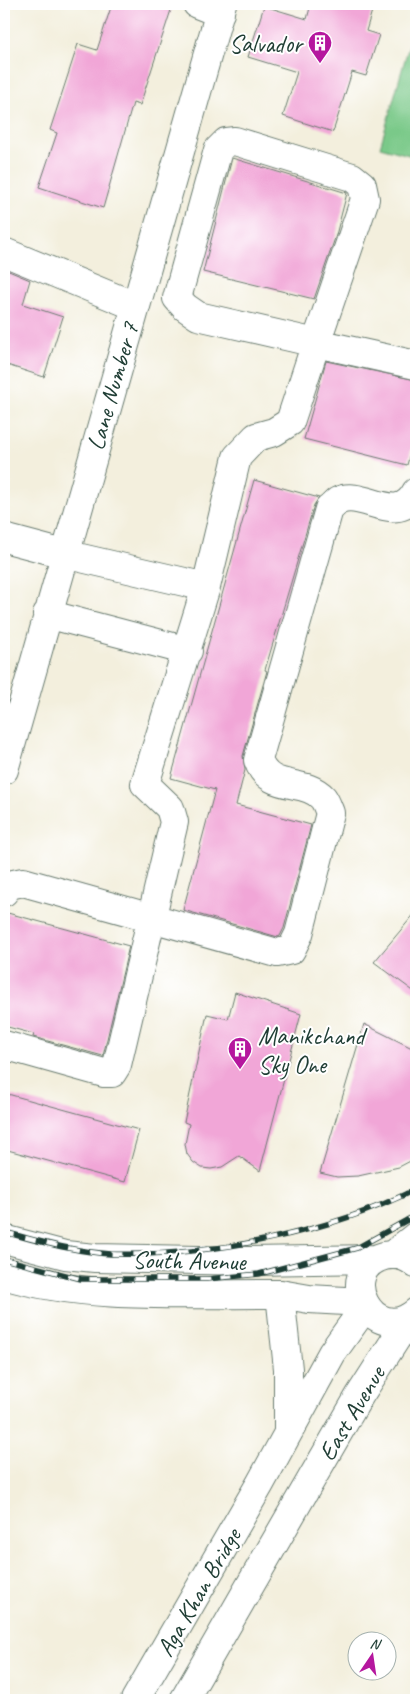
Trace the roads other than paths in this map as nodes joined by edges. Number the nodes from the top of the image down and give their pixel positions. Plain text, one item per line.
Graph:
1 (213, 7) edge
2 (4, 252) edge
3 (135, 306) junction
4 (316, 343) junction
5 (416, 365) edge
6 (416, 492) edge
7 (4, 538) edge
8 (64, 554) junction
9 (206, 587) junction
10 (47, 614) junction
11 (188, 650) junction
12 (4, 770) edge
13 (4, 892) edge
14 (153, 920) junction
15 (4, 1045) edge
16 (416, 1236) edge
17 (4, 1239) edge
18 (395, 1259) edge
19 (4, 1275) edge
20 (280, 1294) junction
21 (364, 1304) junction
22 (413, 1315) edge
23 (288, 1435) junction
24 (260, 1484) joint
25 (293, 1509) joint
26 (135, 1700) edge
27 (184, 1700) edge

1 - 3 street, Lane Number 7
2 - 3 street
3 - 8 street, Lane Number 7
4 - 4 street
4 - 5 street
4 - 9 street
6 - 14 street
7 - 8 street
8 - 9 street
8 - 10 street, Lane Number 7
9 - 11 street
10 - 11 street
10 - 12 street, Lane Number 7
11 - 14 street
13 - 14 street
14 - 15 street
16 - 18 street
17 - 18 street, South Avenue
18 - 21 street
19 - 20 street, South Avenue
20 - 21 street, South Avenue
20 - 23 street
21 - 22 street
21 - 23 street, East Avenue
22 - 25 street, East Avenue
23 - 24 street, East Avenue
24 - 26 street, Aga Khan Bridge
25 - 27 street, Aga Khan Bridge

